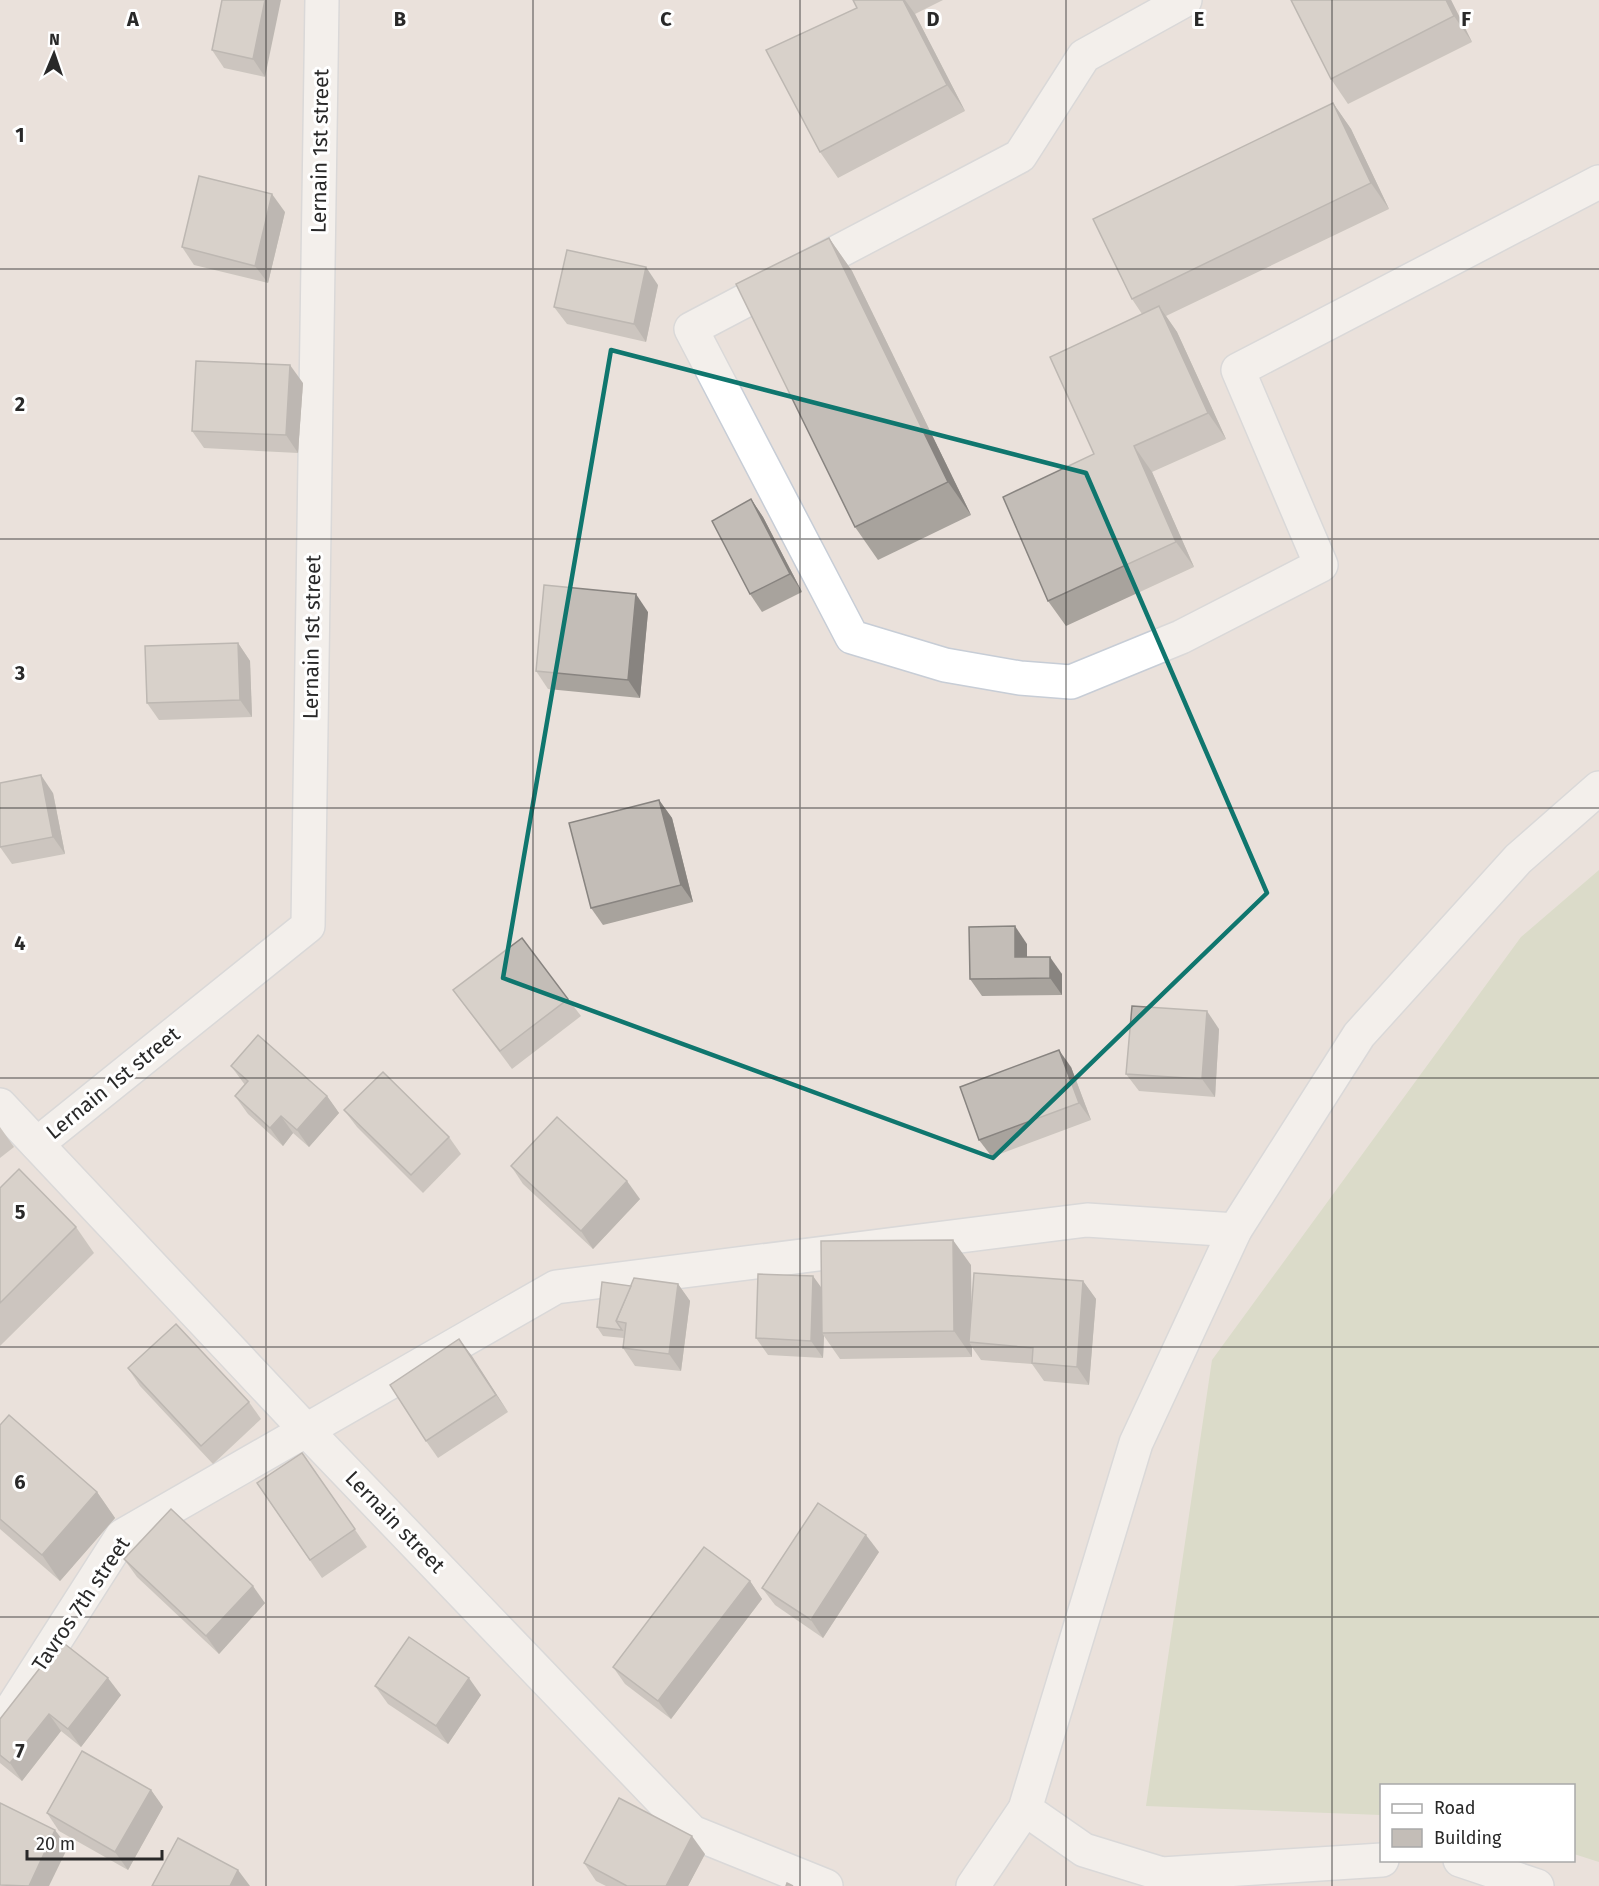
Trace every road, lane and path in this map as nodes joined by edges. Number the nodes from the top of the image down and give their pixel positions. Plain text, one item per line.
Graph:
1 (322, 0) edge
2 (1185, 0) edge
3 (1599, 182) edge
4 (1599, 788) edge
5 (0, 1105) edge
6 (37, 1144) junction
7 (1235, 1230) junction
8 (308, 1431) junction
9 (0, 1727) edge
10 (1025, 1809) junction
11 (1380, 1860) edge
12 (1466, 1862) edge
13 (826, 1886) edge
14 (973, 1886) edge
15 (1537, 1886) edge

1 - 6 street, Lernain 1st street
2 - 3 street
4 - 7 street
5 - 6 street, Lernain street
6 - 8 street, Lernain street
7 - 8 street, Tavros 7th street
7 - 10 street
8 - 9 street, Tavros 7th street
8 - 13 street, Lernain street
10 - 11 street
10 - 14 street
12 - 15 street

